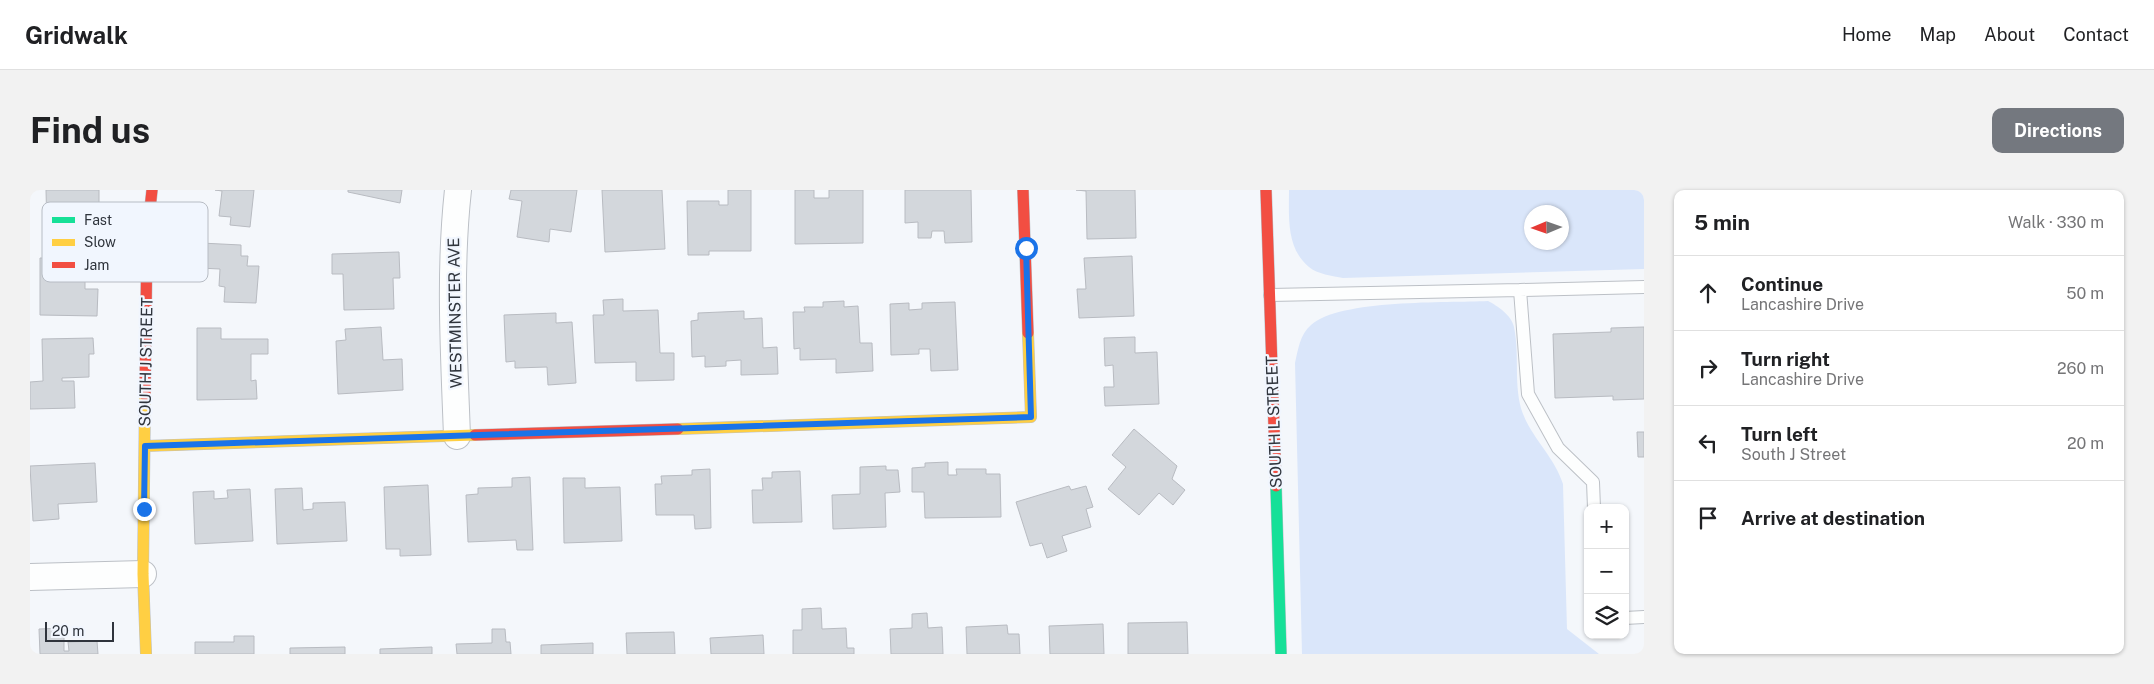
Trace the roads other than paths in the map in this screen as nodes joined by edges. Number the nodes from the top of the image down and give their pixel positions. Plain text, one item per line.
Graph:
1 (458, 190) edge
2 (1023, 190) edge
3 (1266, 190) edge
4 (147, 282) edge
5 (1644, 287) edge
6 (1520, 290) junction
7 (1270, 295) junction
8 (457, 436) junction
9 (145, 446) junction
10 (1594, 504) edge
11 (143, 574) junction
12 (30, 577) edge
13 (1644, 617) edge
14 (1629, 618) edge
15 (146, 654) edge
16 (1281, 654) edge

1 - 8 street, WESTMINSTER AVE
2 - 8 street
3 - 7 street, SOUTH L STREET
4 - 9 street, SOUTH J STREET
5 - 6 lane
6 - 7 lane
6 - 10 lane
7 - 16 street, SOUTH L STREET
8 - 9 street
9 - 11 street, SOUTH J STREET
11 - 12 street
11 - 15 street, SOUTH J STREET
13 - 14 lane

